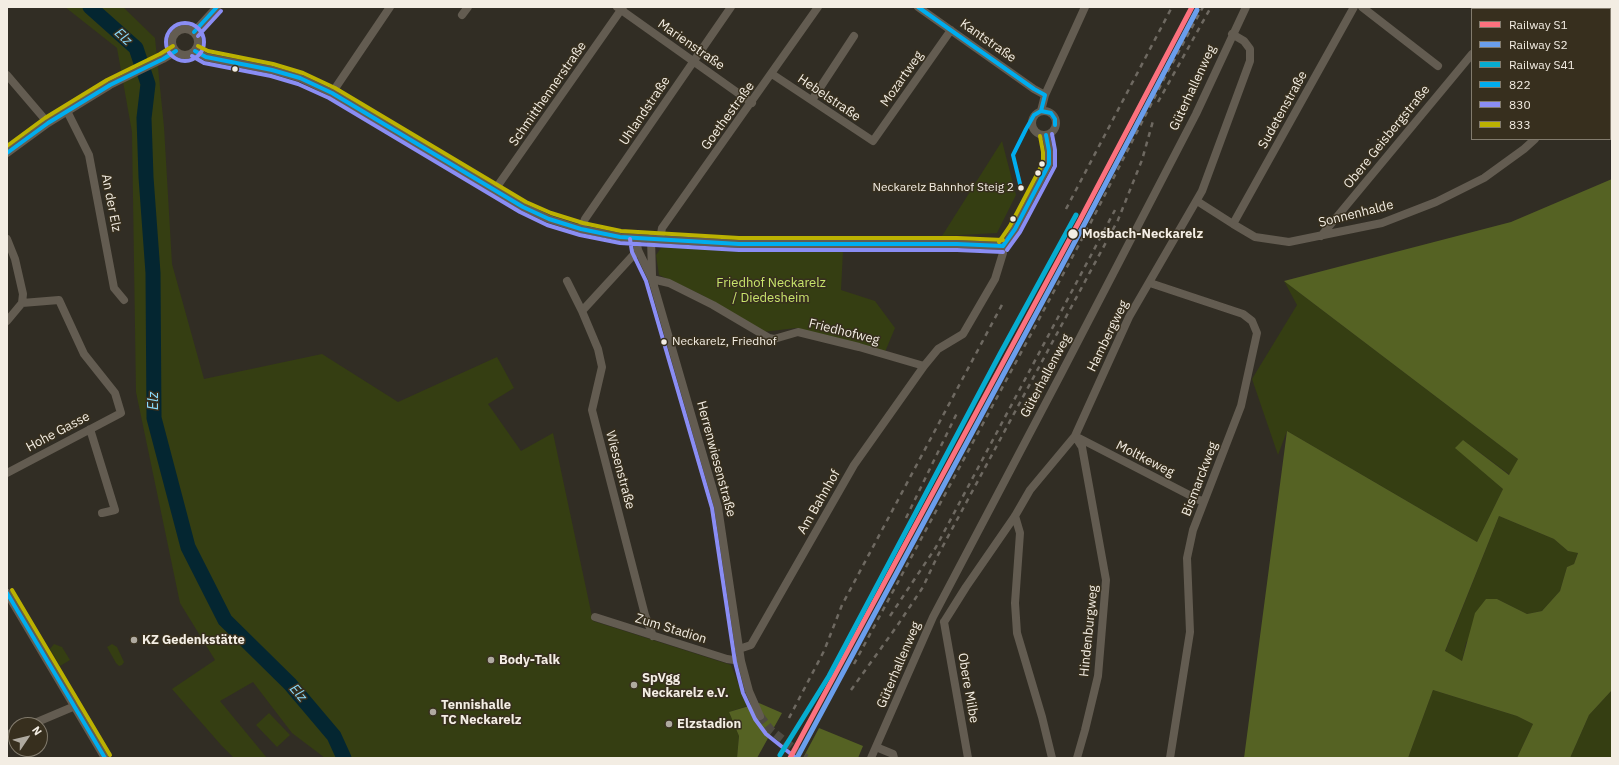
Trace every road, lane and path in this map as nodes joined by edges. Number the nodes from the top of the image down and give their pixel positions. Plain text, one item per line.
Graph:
1 (217, 7) edge
2 (390, 7) edge
3 (468, 7) edge
4 (731, 7) edge
5 (818, 7) edge
6 (918, 7) edge
7 (1084, 7) edge
8 (1246, 7) edge
9 (1354, 7) edge
10 (1362, 7) edge
11 (620, 8) edge
12 (462, 14) dead end
13 (951, 30) junction
14 (194, 32) junction
15 (1232, 34) junction
16 (854, 36) dead end
17 (176, 51) junction
18 (196, 51) junction
19 (1471, 55) edge
20 (694, 61) junction
21 (1438, 66) dead end
22 (772, 74) junction
23 (7, 75) edge
24 (332, 93) junction
25 (1045, 95) junction
26 (812, 100) junction
27 (752, 102) junction
28 (67, 111) junction
29 (1042, 111) junction
30 (48, 124) junction
31 (1046, 135) junction
32 (1534, 140) edge
33 (873, 141) joint
34 (7, 152) edge
35 (494, 191) junction
36 (1197, 201) junction
37 (1232, 224) junction
38 (581, 229) junction
39 (1321, 236) junction
40 (636, 238) junction
41 (651, 238) junction
42 (7, 239) edge
43 (660, 239) junction
44 (1003, 246) junction
45 (638, 250) junction
46 (652, 279) junction
47 (567, 281) dead end
48 (1150, 283) junction
49 (124, 300) dead end
50 (22, 303) junction
51 (582, 311) junction
52 (7, 321) edge
53 (924, 366) junction
54 (90, 429) junction
55 (1075, 436) junction
56 (7, 473) edge
57 (1204, 501) junction
58 (102, 513) dead end
59 (1015, 516) junction
60 (7, 593) edge
61 (594, 617) dead end
62 (933, 617) junction
63 (944, 622) junction
64 (653, 636) junction
65 (739, 649) junction
66 (741, 661) junction
67 (75, 706) junction
68 (760, 716) tunnel mouth
69 (48, 717) edge
70 (876, 747) junction
71 (105, 758) edge
72 (871, 758) edge
73 (894, 758) edge
74 (968, 758) edge
75 (1052, 758) edge
76 (1077, 758) edge
77 (1170, 758) edge

1 - 14 street
2 - 24 street
3 - 12 street
4 - 20 street, Uhlandstraße
5 - 22 street, Goethestraße
6 - 13 street, Kantstraße
7 - 25 street
8 - 15 street, Güterhallenweg
9 - 37 street, Sudetenstraße
10 - 21 street
11 - 20 street, Marienstraße
11 - 35 street, Schmitthennerstraße
13 - 25 street, Kantstraße
13 - 33 street, Mozartweg
14 - 17 street
14 - 18 street
15 - 36 street, Hambergweg
15 - 62 street, Güterhallenweg
16 - 26 street
17 - 18 street
17 - 28 street
18 - 24 street
19 - 39 street, Obere Geisbergstraße
20 - 27 street, Marienstraße
20 - 38 street, Uhlandstraße
22 - 26 street, Hebelstraße
22 - 27 street, Goethestraße
23 - 30 street
24 - 35 street
25 - 29 street
26 - 33 street, Hebelstraße
27 - 43 street, Goethestraße
28 - 30 street
28 - 49 street, An der Elz
29 - 31 street
29 - 31 street
30 - 34 street
31 - 44 street
32 - 39 street, Sonnenhalde
35 - 38 street
36 - 37 street, Sonnenhalde
36 - 48 street, Hambergweg
37 - 39 street, Sonnenhalde
38 - 40 street
40 - 41 street
40 - 45 street, Herrenwiesenstraße
41 - 43 street
41 - 46 street, Herrenwiesenstraße
42 - 50 street
43 - 44 street
44 - 53 street, Am Bahnhof
45 - 46 street, Herrenwiesenstraße
45 - 51 street
46 - 53 street, Friedhofweg
46 - 65 street, Herrenwiesenstraße
47 - 51 street, Wiesenstraße
48 - 55 street, Hambergweg
48 - 57 street, Bismarckweg
50 - 52 street
50 - 54 street, Hohe Gasse
51 - 64 street, Wiesenstraße
53 - 65 street, Am Bahnhof
54 - 56 street, Hohe Gasse
54 - 58 street
55 - 57 street, Moltkeweg
55 - 59 street, Hambergweg
55 - 76 street, Hindenburgweg
57 - 77 street, Bismarckweg
59 - 63 street, Hambergweg
59 - 75 street
60 - 67 street
61 - 64 street, Zum Stadion
62 - 63 street
62 - 70 street, Güterhallenweg
63 - 74 street, Obere Milbe
64 - 66 street, Zum Stadion
65 - 66 street, Herrenwiesenstraße
66 - 68 street, Herrenwiesenstraße
67 - 69 street
67 - 71 street
70 - 72 street, Güterhallenweg
70 - 73 street

